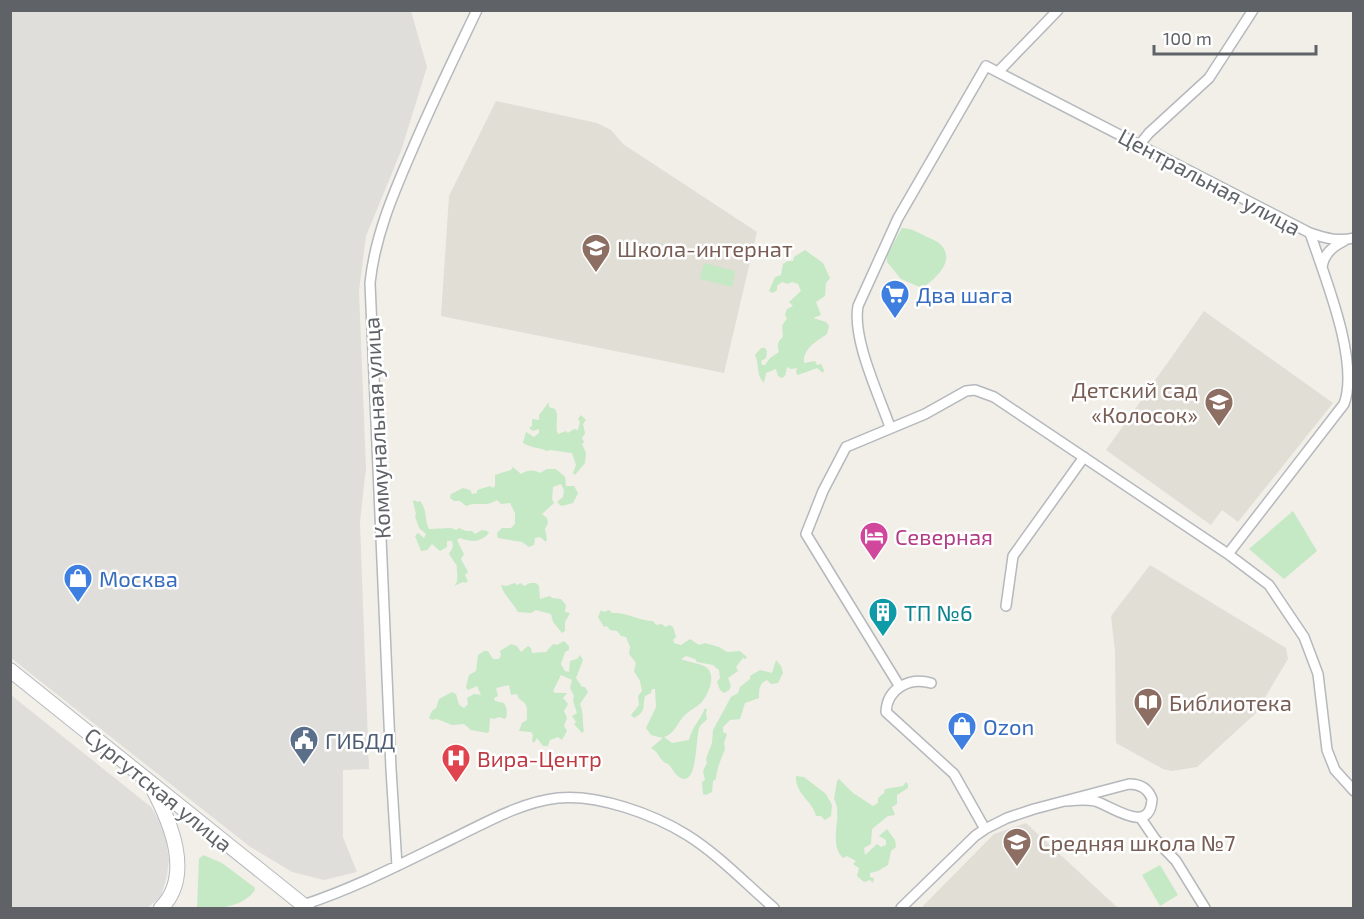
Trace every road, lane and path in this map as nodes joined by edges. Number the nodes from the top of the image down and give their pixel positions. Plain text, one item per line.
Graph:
1 (477, 10) edge
2 (1058, 10) edge
3 (1252, 10) edge
4 (998, 72) junction
5 (1140, 144) junction
6 (1310, 233) junction
7 (1349, 239) edge
8 (1322, 267) junction
9 (1349, 404) edge
10 (890, 427) junction
11 (1084, 458) junction
12 (1228, 554) junction
13 (1005, 606) dead end
14 (10, 670) edge
15 (932, 683) dead end
16 (900, 687) junction
17 (148, 780) junction
18 (1353, 791) edge
19 (1067, 801) junction
20 (1140, 817) junction
21 (985, 829) junction
22 (397, 866) junction
23 (300, 907) edge
24 (161, 909) edge
25 (774, 909) edge
26 (901, 909) edge
27 (1205, 909) edge

1 - 22 street, Коммунальная улица
2 - 4 street
3 - 5 street
4 - 5 street, Центральная улица
4 - 10 street
5 - 6 street, Центральная улица
6 - 7 street
6 - 8 street, Центральная улица
7 - 8 street
8 - 9 street, Центральная улица
9 - 12 street, Центральная улица
10 - 11 street
10 - 16 street
11 - 12 street
11 - 13 street
12 - 18 street
14 - 17 main road, Сургутская улица
15 - 16 street
16 - 21 street
17 - 23 main road, Сургутская улица
17 - 24 main road
19 - 20 street
19 - 20 street
19 - 21 street
20 - 27 street
21 - 26 street
22 - 23 street
22 - 25 street

